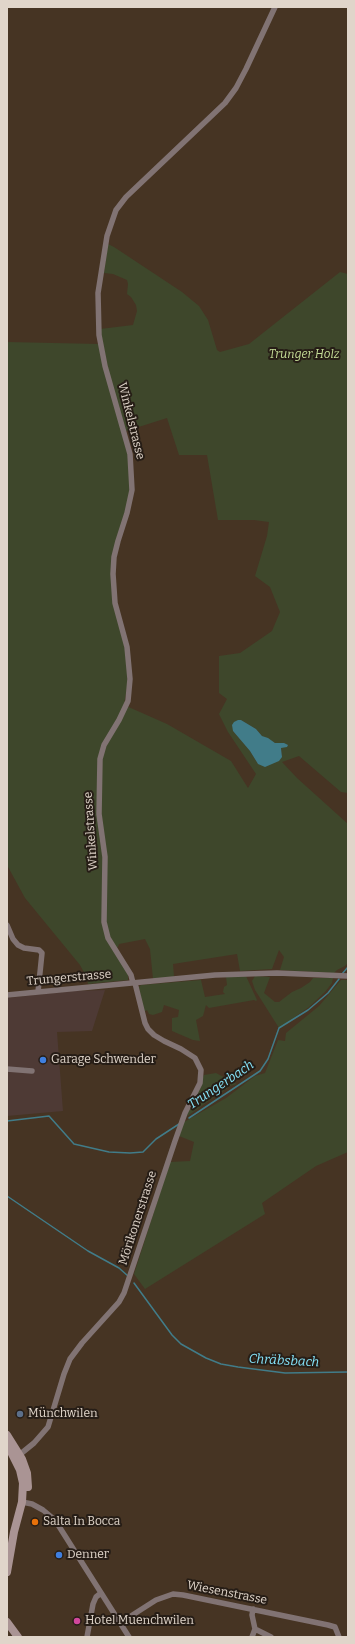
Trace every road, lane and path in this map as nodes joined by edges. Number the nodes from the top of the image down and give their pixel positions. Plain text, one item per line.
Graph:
1 (276, 7) edge
2 (7, 925) edge
3 (108, 938) joint
4 (348, 976) edge
5 (134, 983) junction
6 (38, 992) junction
7 (7, 995) edge
8 (7, 1069) edge
9 (32, 1071) dead end
10 (7, 1435) edge
11 (7, 1444) edge
12 (17, 1456) junction
13 (24, 1502) junction
14 (7, 1572) edge
15 (101, 1593) junction
16 (253, 1609) junction
17 (7, 1622) edge
18 (120, 1623) junction
19 (255, 1629) junction
20 (18, 1637) edge
21 (87, 1637) edge
22 (129, 1637) edge
23 (252, 1637) edge
24 (271, 1637) edge
25 (339, 1637) edge

1 - 3 street, Winkelstrasse
2 - 6 street
3 - 5 street, Mörikonerstrasse
4 - 5 street
5 - 6 street, Trungerstrasse
5 - 12 street, Mörikonerstrasse
6 - 7 street, Trungerstrasse
8 - 9 street
10 - 12 main road
11 - 12 main road
12 - 13 main road
13 - 14 main road
13 - 15 street
15 - 18 street
15 - 21 street
16 - 18 street, Wiesenstrasse
16 - 19 street
16 - 25 street, Wiesenstrasse
17 - 20 main road
18 - 22 street
19 - 23 street
19 - 24 street

